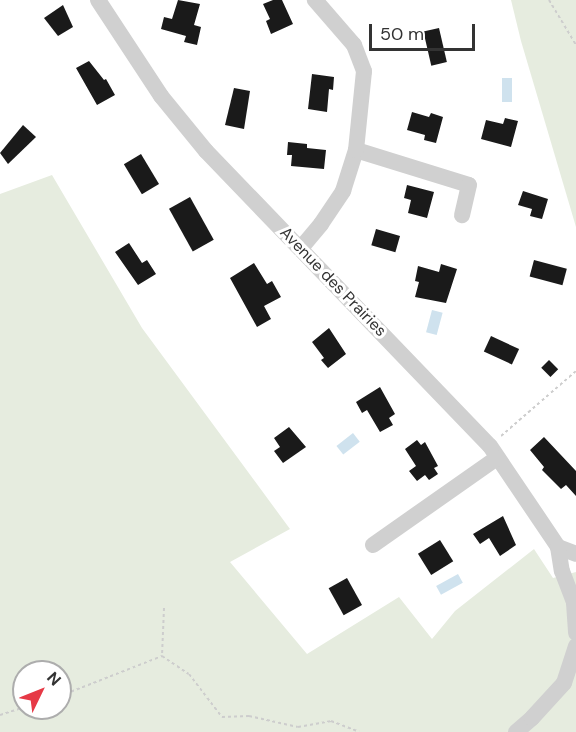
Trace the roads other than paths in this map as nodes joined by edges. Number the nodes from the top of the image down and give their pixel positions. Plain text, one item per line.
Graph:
1 (98, 0) edge
2 (315, 0) edge
3 (356, 150) junction
4 (462, 215) dead end
5 (301, 248) junction
6 (493, 452) junction
7 (373, 544) dead end
8 (558, 547) junction
9 (576, 554) edge
10 (575, 605) edge
11 (576, 633) edge
12 (576, 646) edge
13 (516, 732) edge

1 - 5 street, Avenue des Prairies
2 - 3 street
3 - 4 street
3 - 5 street
5 - 6 street, Avenue des Prairies
6 - 7 street
6 - 8 street, Avenue des Prairies
8 - 9 street
8 - 10 street
10 - 11 street
12 - 13 street

